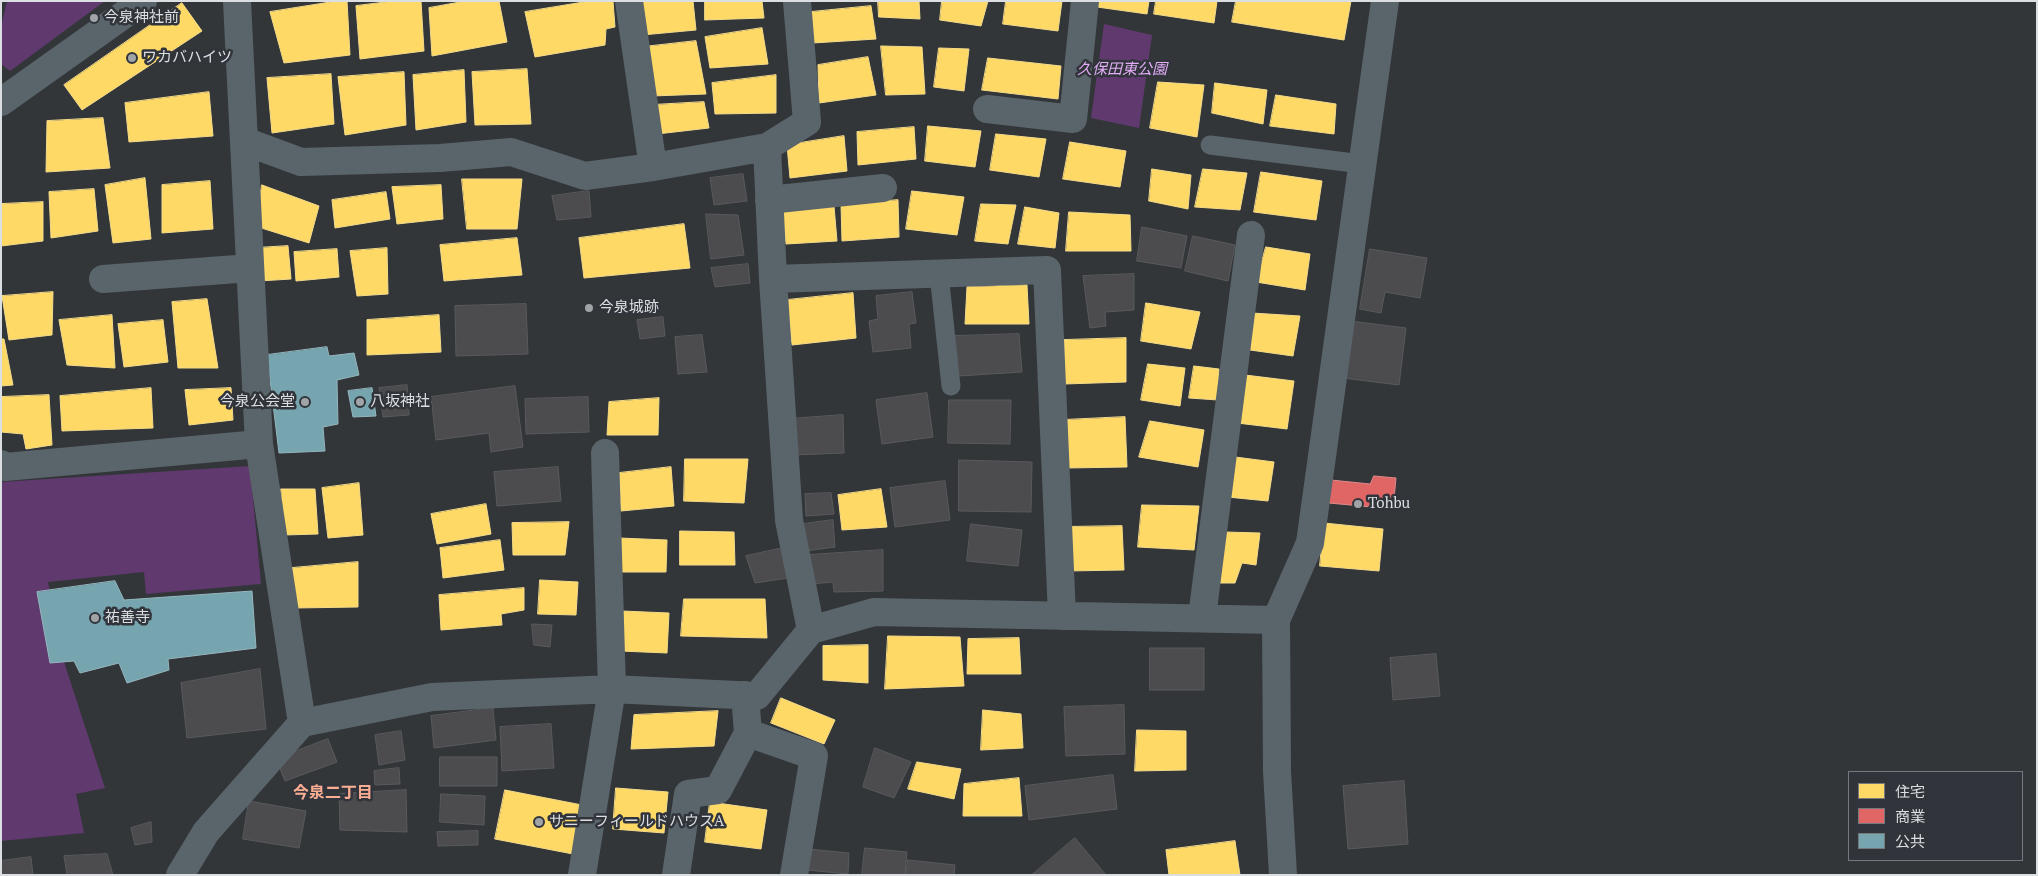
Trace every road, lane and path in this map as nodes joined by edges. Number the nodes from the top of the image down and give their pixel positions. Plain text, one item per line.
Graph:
1 (143, 1) edge
2 (237, 1) edge
3 (629, 1) edge
4 (797, 1) edge
5 (1085, 1) edge
6 (1385, 1) edge
7 (1, 102) edge
8 (986, 109) dead end
9 (244, 141) junction
10 (1210, 145) dead end
11 (767, 146) junction
12 (1362, 164) junction
13 (652, 167) junction
14 (883, 188) dead end
15 (769, 200) junction
16 (1251, 235) dead end
17 (250, 268) junction
18 (939, 274) junction
19 (103, 279) dead end
20 (773, 279) junction
21 (951, 386) dead end
22 (259, 444) junction
23 (605, 453) dead end
24 (1, 464) edge
25 (1062, 616) junction
26 (1202, 618) junction
27 (1276, 620) junction
28 (811, 630) junction
29 (612, 689) junction
30 (745, 695) junction
31 (302, 723) junction
32 (748, 733) junction
33 (180, 875) edge
34 (582, 875) edge
35 (676, 875) edge
36 (794, 875) edge
37 (1283, 875) edge

1 - 7 street
2 - 9 street
3 - 13 street
4 - 11 street
5 - 8 street
6 - 12 street
9 - 13 street
9 - 17 street
10 - 12 lane
11 - 13 street
11 - 15 street
12 - 27 street
14 - 15 street
15 - 20 street
16 - 26 street
17 - 19 street
17 - 22 street
18 - 20 street
18 - 21 lane
18 - 25 street
20 - 28 street
22 - 24 street
22 - 31 street
23 - 29 street
25 - 26 street
25 - 28 street
26 - 27 street
27 - 37 street
28 - 30 street
29 - 30 street
29 - 31 street
29 - 34 street
30 - 32 street
31 - 33 street
32 - 35 street
32 - 36 street

